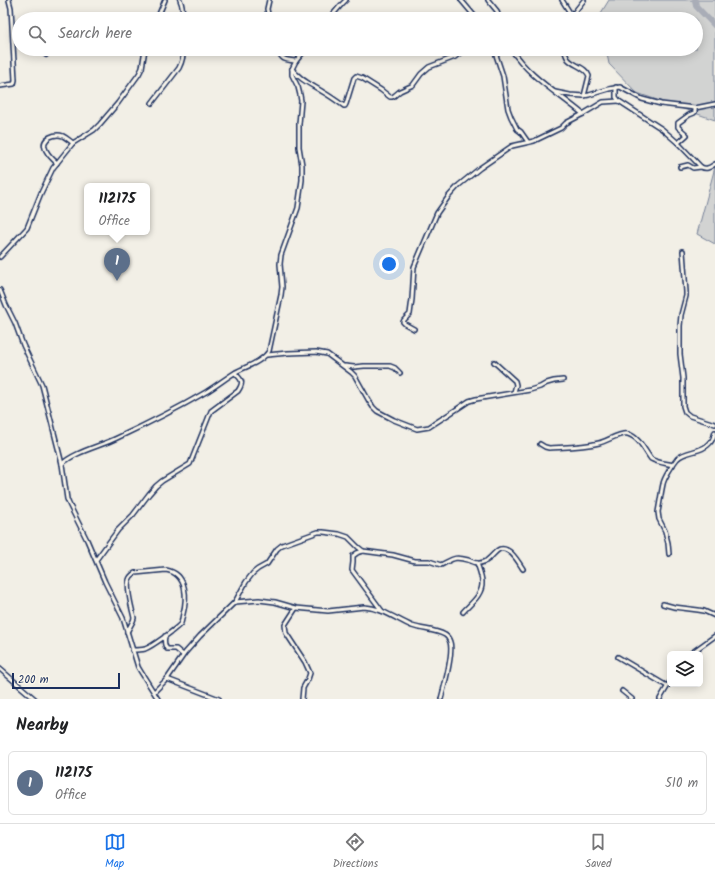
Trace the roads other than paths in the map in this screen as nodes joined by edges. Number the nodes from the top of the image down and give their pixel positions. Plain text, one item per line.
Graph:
1 (9, 0) edge
2 (165, 0) edge
3 (180, 0) edge
4 (269, 0) edge
5 (346, 0) edge
6 (461, 0) edge
7 (488, 0) edge
8 (562, 0) edge
9 (584, 0) edge
10 (160, 12) edge
11 (183, 12) edge
12 (268, 12) edge
13 (335, 12) edge
14 (471, 12) edge
15 (497, 12) edge
16 (568, 12) edge
17 (575, 12) edge
18 (12, 32) edge
19 (14, 56) edge
20 (144, 56) edge
21 (184, 56) edge
22 (281, 56) edge
23 (300, 56) edge
24 (455, 56) edge
25 (496, 56) edge
26 (515, 56) edge
27 (567, 56) edge
28 (296, 61) junction
29 (292, 69) junction
30 (0, 86) edge
31 (616, 87) junction
32 (555, 92) junction
33 (584, 96) junction
34 (619, 101) junction
35 (152, 102) dead end
36 (715, 104) edge
37 (695, 108) junction
38 (583, 114) junction
39 (528, 142) junction
40 (73, 143) junction
41 (678, 143) junction
42 (57, 163) junction
43 (715, 164) edge
44 (701, 167) junction
45 (680, 168) dead end
46 (683, 251) dead end
47 (0, 257) edge
48 (0, 290) edge
49 (414, 329) dead end
50 (267, 355) junction
51 (494, 362) dead end
52 (343, 366) junction
53 (235, 373) junction
54 (400, 373) dead end
55 (563, 380) dead end
56 (514, 392) junction
57 (715, 424) edge
58 (715, 432) edge
59 (540, 444) dead end
60 (62, 464) junction
61 (672, 464) junction
62 (364, 551) junction
63 (669, 554) dead end
64 (96, 560) junction
65 (477, 564) junction
66 (523, 569) dead end
67 (235, 602) junction
68 (663, 604) dead end
69 (296, 608) junction
70 (382, 611) junction
71 (463, 612) dead end
72 (715, 616) edge
73 (127, 632) junction
74 (165, 636) junction
75 (715, 636) edge
76 (132, 650) junction
77 (694, 651) edge
78 (184, 655) junction
79 (618, 657) dead end
80 (0, 669) edge
81 (167, 680) junction
82 (667, 686) joint
83 (622, 691) dead end
84 (154, 692) junction
85 (35, 699) edge
86 (158, 699) edge
87 (219, 699) edge
88 (302, 699) edge
89 (441, 699) edge
90 (632, 699) edge
91 (660, 699) edge

1 - 18 street
2 - 10 street
3 - 11 street
4 - 12 street
5 - 13 street
6 - 14 street
7 - 15 street
8 - 16 street
9 - 17 street
19 - 30 street
20 - 40 street
21 - 35 street
22 - 28 street
23 - 28 street
24 - 29 street
25 - 39 street
26 - 32 street
27 - 33 street
28 - 29 street
29 - 50 street
31 - 33 street
31 - 34 street
31 - 37 street
32 - 33 street
32 - 38 street
34 - 38 street
34 - 41 street
36 - 37 street
37 - 41 street
38 - 39 street
39 - 49 street
40 - 42 street
40 - 42 street
41 - 44 street
42 - 47 street
43 - 44 street
44 - 45 street
46 - 57 street
48 - 60 street
50 - 52 street
50 - 53 street
51 - 56 street
52 - 54 street
52 - 56 street
53 - 60 street
53 - 64 street
55 - 56 street
58 - 61 street
59 - 61 street
60 - 64 street
61 - 63 street
62 - 65 street
62 - 67 street
62 - 70 street
64 - 73 street
65 - 66 street
65 - 71 street
67 - 69 street
67 - 78 street
68 - 72 street
69 - 70 street
69 - 88 street
70 - 89 street
73 - 74 street
73 - 76 street
74 - 76 street
74 - 78 street
75 - 77 street
76 - 84 street
78 - 81 street
79 - 82 street
80 - 85 street
81 - 84 street
81 - 87 street
82 - 91 street
83 - 90 street
84 - 86 street

